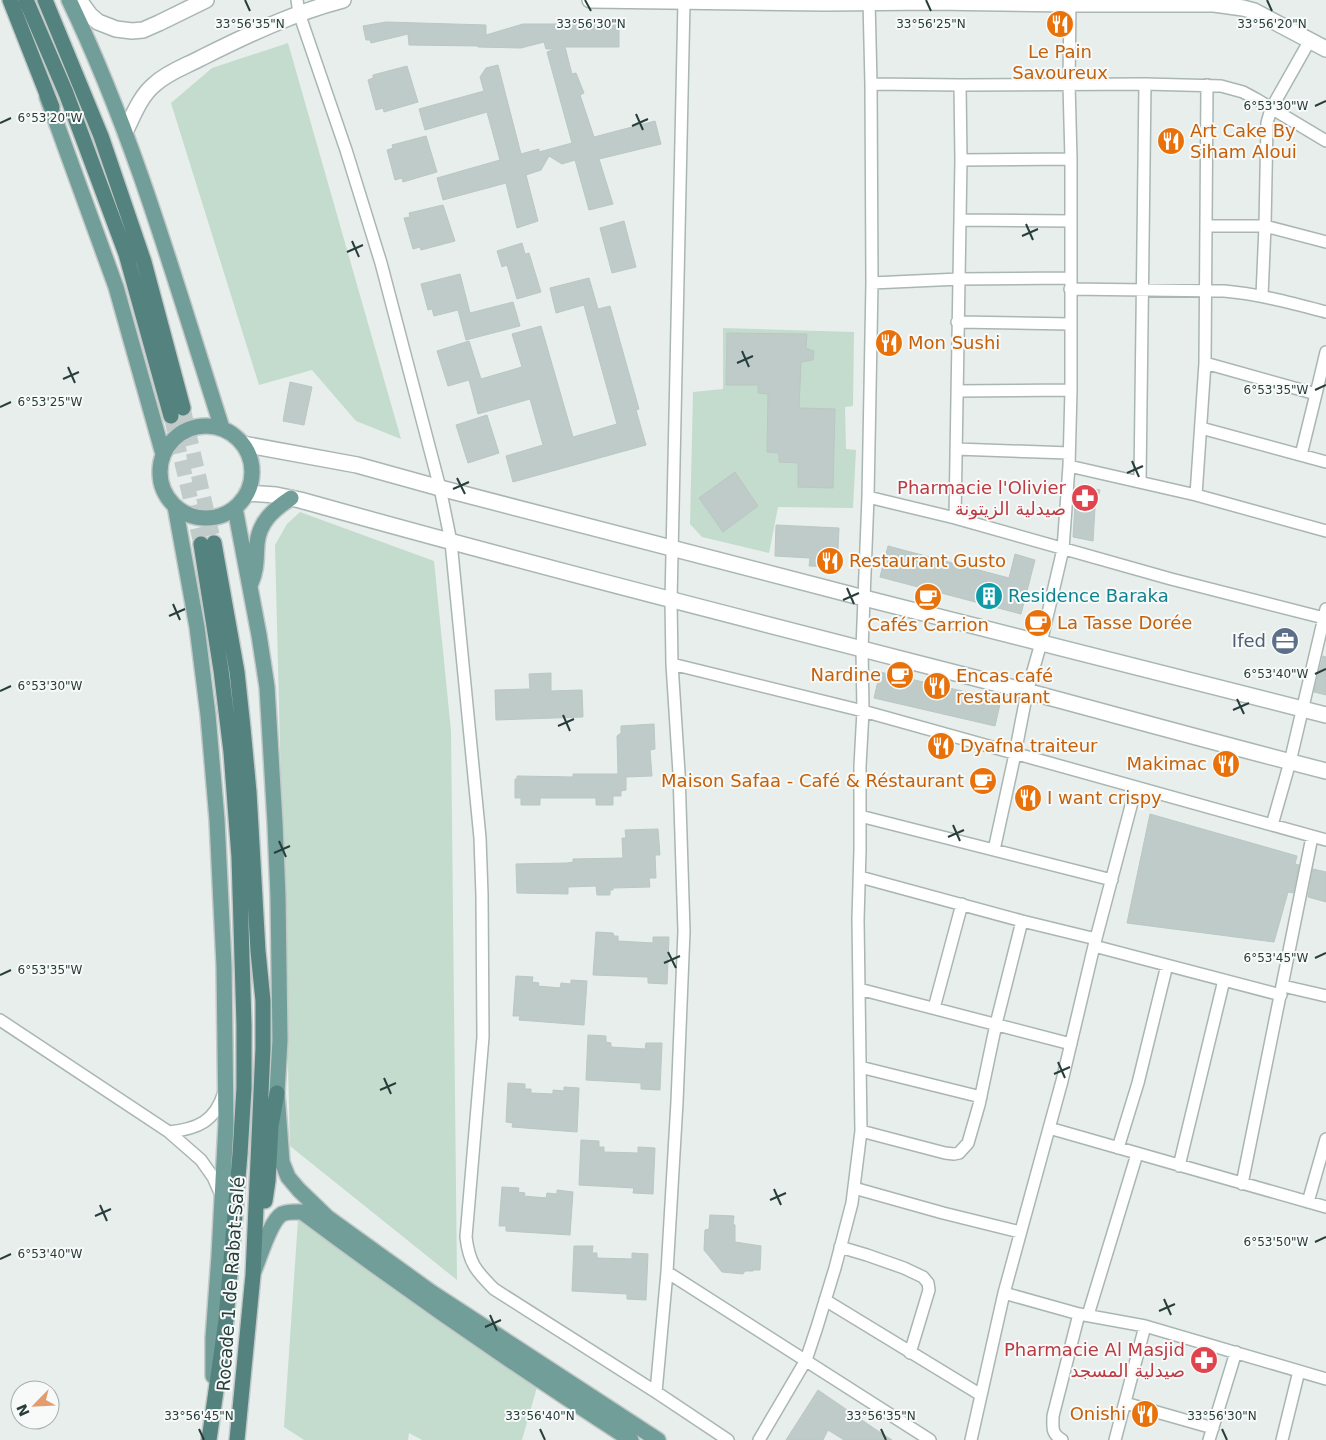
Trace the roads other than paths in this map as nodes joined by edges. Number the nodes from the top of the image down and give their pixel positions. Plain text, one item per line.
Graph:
1 (2, 0) edge
2 (10, 0) edge
3 (26, 0) edge
4 (45, 0) edge
5 (69, 0) edge
6 (79, 0) edge
7 (206, 0) edge
8 (343, 0) edge
9 (590, 0) edge
10 (684, 1) edge
11 (869, 1) edge
12 (1070, 2) edge
13 (298, 7) edge
14 (1310, 40) junction
15 (1326, 49) edge
16 (871, 84) junction
17 (1069, 84) junction
18 (1145, 84) junction
19 (1207, 85) junction
20 (960, 86) junction
21 (52, 106) junction
22 (1271, 109) junction
23 (125, 132) junction
24 (1326, 142) edge
25 (1071, 159) junction
26 (961, 160) junction
27 (960, 220) junction
28 (1071, 221) junction
29 (1206, 226) junction
30 (1265, 226) junction
31 (1326, 242) edge
32 (959, 279) junction
33 (872, 283) junction
34 (1070, 283) junction
35 (1143, 290) junction
36 (1205, 291) junction
37 (1262, 296) junction
38 (1326, 312) edge
39 (958, 322) junction
40 (1070, 324) junction
41 (1326, 352) edge
42 (1205, 363) junction
43 (1070, 390) junction
44 (957, 391) junction
45 (1316, 394) junction
46 (222, 428) junction
47 (1201, 428) junction
48 (243, 444) junction
49 (956, 449) junction
50 (1069, 452) junction
51 (164, 454) junction
52 (1301, 455) junction
53 (1326, 462) edge
54 (1069, 466) junction
55 (1140, 482) junction
56 (440, 488) junction
57 (247, 493) junction
58 (1196, 495) junction
59 (868, 497) junction
60 (291, 498) junction
61 (175, 506) junction
62 (235, 508) junction
63 (955, 518) junction
64 (1326, 530) edge
65 (451, 542) junction
66 (672, 548) junction
67 (1064, 549) junction
68 (250, 587) junction
69 (864, 598) junction
70 (671, 601) junction
71 (1325, 613) edge
72 (1041, 643) junction
73 (862, 649) junction
74 (672, 664) junction
75 (1027, 692) junction
76 (1302, 708) junction
77 (863, 711) junction
78 (1326, 715) edge
79 (1015, 754) junction
80 (1290, 762) junction
81 (1326, 771) edge
82 (1136, 787) junction
83 (860, 816) junction
84 (1272, 825) junction
85 (1312, 837) junction
86 (1326, 840) edge
87 (994, 850) junction
88 (860, 877) junction
89 (1112, 880) junction
90 (962, 904) junction
91 (1022, 921) junction
92 (1095, 943) junction
93 (1167, 965) junction
94 (1224, 980) junction
95 (859, 989) junction
96 (1282, 991) junction
97 (1326, 996) edge
98 (934, 1008) junction
99 (0, 1020) edge
100 (996, 1024) junction
101 (1071, 1044) junction
102 (860, 1067) junction
103 (226, 1083) junction
104 (277, 1093) junction
105 (981, 1096) junction
106 (1049, 1128) junction
107 (860, 1131) junction
108 (169, 1132) junction
109 (1326, 1139) edge
110 (1118, 1148) junction
111 (1137, 1154) junction
112 (1180, 1166) junction
113 (1242, 1184) junction
114 (854, 1188) junction
115 (222, 1196) junction
116 (1308, 1202) junction
117 (1326, 1207) edge
118 (255, 1231) junction
119 (1020, 1232) junction
120 (840, 1247) junction
121 (666, 1272) junction
122 (253, 1275) junction
123 (1004, 1293) junction
124 (825, 1300) junction
125 (1084, 1314) junction
126 (1145, 1326) junction
127 (910, 1352) junction
128 (1236, 1352) junction
129 (806, 1360) junction
130 (1299, 1371) junction
131 (1326, 1379) edge
132 (656, 1392) junction
133 (981, 1396) junction
134 (1125, 1403) junction
135 (214, 1404) junction
136 (1213, 1428) junction
137 (209, 1440) edge
138 (237, 1440) edge
139 (631, 1440) edge
140 (658, 1440) edge
141 (728, 1440) edge
142 (759, 1440) edge
143 (930, 1440) edge
144 (971, 1440) edge
145 (1062, 1440) edge
146 (1115, 1440) edge
147 (1210, 1440) edge
148 (1282, 1440) edge

1 - 21 main road
2 - 21 highway
3 - 4 highway
5 - 23 main road
6 - 7 street
8 - 13 street
9 - 10 street
10 - 11 street
10 - 66 street
11 - 12 street
11 - 16 street
12 - 14 street
12 - 17 street
13 - 23 street
13 - 56 street
14 - 15 street
14 - 22 street
16 - 20 street
16 - 33 street
17 - 18 street
17 - 20 street
17 - 25 street
18 - 19 street
18 - 35 street
19 - 22 street
19 - 29 street
20 - 26 street
21 - 51 main road
22 - 24 street
22 - 30 street
23 - 46 main road
25 - 26 street
25 - 28 street
26 - 27 street
27 - 28 street
27 - 32 street
28 - 34 street
29 - 30 street
29 - 36 street
30 - 31 street
30 - 37 street
32 - 33 street
32 - 34 street
32 - 39 street
33 - 59 street
34 - 35 street
34 - 40 street
35 - 36 street
35 - 55 street
36 - 37 street
36 - 42 street
37 - 38 street
39 - 40 street
39 - 44 street
40 - 43 street
41 - 45 street
42 - 45 street
42 - 47 street
43 - 44 street
43 - 50 street
44 - 49 street
45 - 52 street
46 - 48 main road
46 - 51 main road
47 - 52 street
47 - 58 street
48 - 56 street
48 - 57 main road
49 - 50 street
49 - 63 street
50 - 54 street
51 - 61 main road
52 - 53 street
54 - 55 street
54 - 67 street
55 - 58 street
56 - 65 street
56 - 66 street
57 - 60 street
57 - 62 main road
58 - 64 street
59 - 63 street
59 - 69 street
60 - 65 street
60 - 68 main road
61 - 62 main road
61 - 103 main road
62 - 68 main road
63 - 67 street
65 - 70 street
65 - 132 street
66 - 69 street
66 - 70 street
67 - 71 street
67 - 72 street
68 - 104 main road
69 - 72 street
69 - 73 street
70 - 73 street
70 - 74 street
71 - 76 street
72 - 75 street
72 - 76 street
73 - 75 street
73 - 77 street
74 - 77 street
74 - 121 street
75 - 79 street
75 - 80 street
76 - 78 street
76 - 80 street
77 - 79 street
77 - 83 street
79 - 82 street
79 - 87 street
80 - 81 street
80 - 84 street
82 - 84 street
82 - 89 street
83 - 87 street
83 - 88 street
84 - 85 street
85 - 86 street
85 - 96 street
87 - 89 street
88 - 90 street
88 - 95 street
89 - 92 street
90 - 91 street
90 - 98 street
91 - 92 street
91 - 100 street
92 - 93 street
92 - 101 street
93 - 94 street
93 - 110 street
94 - 96 street
94 - 112 street
95 - 98 street
95 - 102 street
96 - 97 street
96 - 113 street
98 - 100 street
99 - 108 street
100 - 101 street
100 - 105 street
101 - 106 street
102 - 105 street
102 - 107 street
103 - 108 street
103 - 115 main road
104 - 118 highway
104 - 140 main road
105 - 107 street
106 - 110 street
106 - 119 street
107 - 114 street
108 - 115 street
109 - 116 street
110 - 111 street
111 - 112 street
111 - 125 street
112 - 113 street
113 - 116 street
114 - 119 street
114 - 120 street
115 - 135 main road
116 - 117 street
118 - 122 highway, Rocade 1 de Rabat-Salé
118 - 135 highway, Rocade 1 de Rabat-Salé
119 - 123 street
120 - 124 street
120 - 127 street
121 - 129 street
121 - 132 street
122 - 138 highway, Rocade 1 de Rabat-Salé
122 - 139 main road
123 - 125 street
123 - 133 street
124 - 127 street
124 - 129 street
125 - 126 street
125 - 145 street
126 - 128 street
126 - 134 street
127 - 133 street
128 - 130 street
128 - 136 street
129 - 142 street
129 - 143 street
130 - 131 street
130 - 148 street
132 - 141 street
133 - 144 street
134 - 136 street
134 - 146 street
135 - 137 highway, Rocade 1 de Rabat-Salé
136 - 147 street

